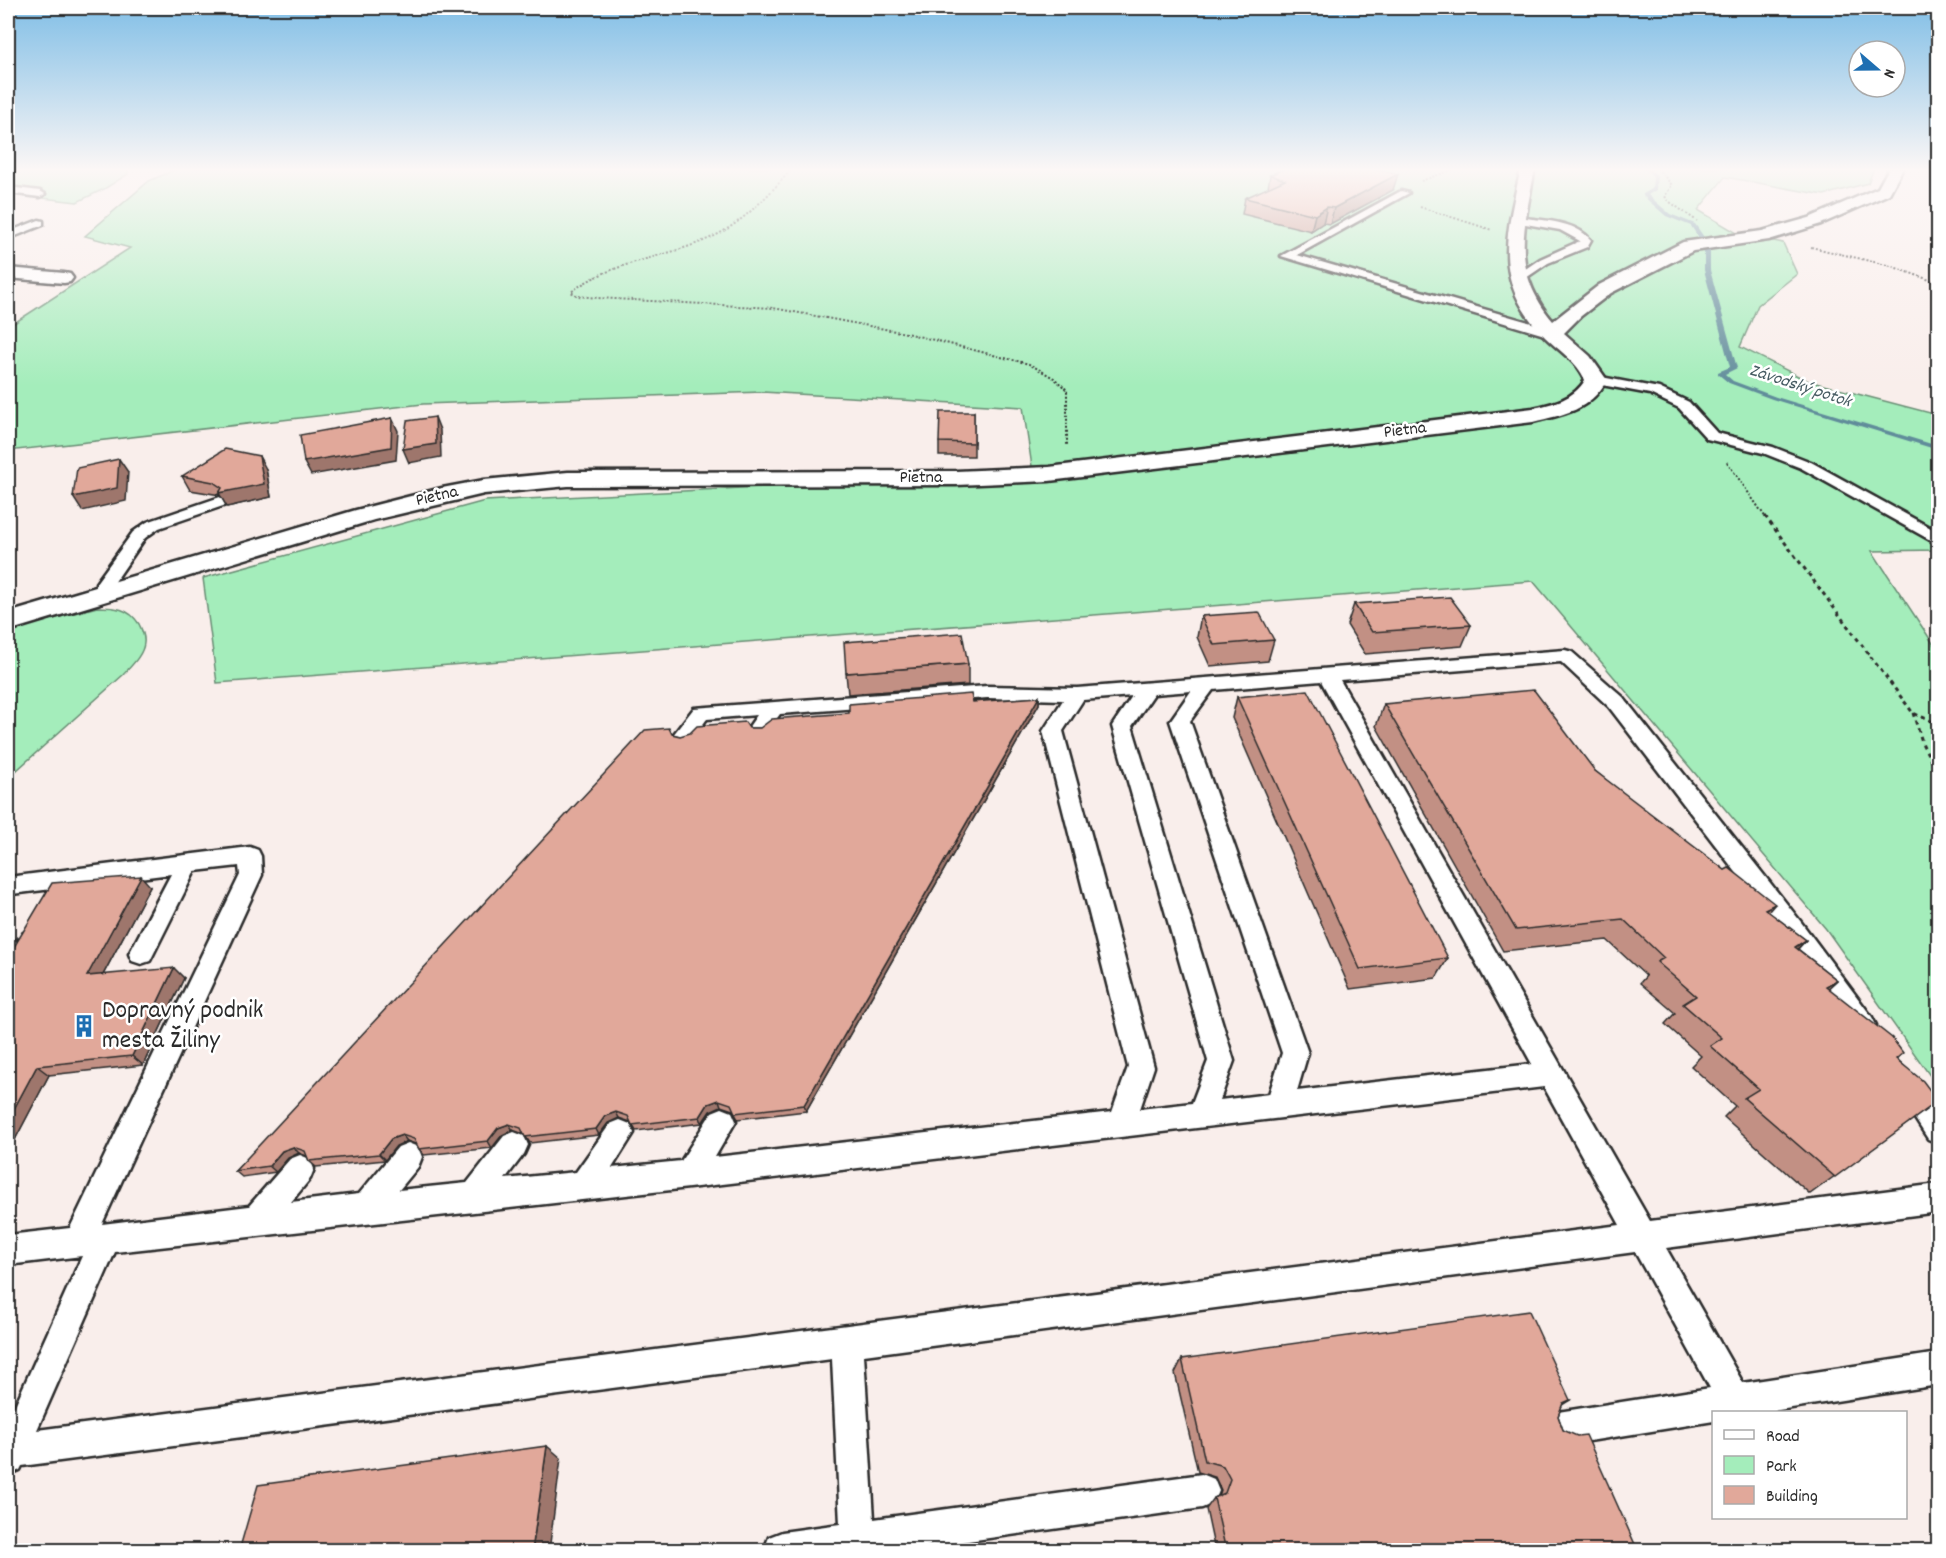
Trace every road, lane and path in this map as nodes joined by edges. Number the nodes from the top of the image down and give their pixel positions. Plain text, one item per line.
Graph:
1 (703, 241) edge
2 (1316, 241) edge
3 (1516, 241) edge
4 (1585, 241) edge
5 (1720, 241) edge
6 (1784, 241) edge
7 (8, 273) edge
8 (64, 278) dead end
9 (1519, 278) junction
10 (1938, 283) edge
11 (1552, 333) junction
12 (1596, 380) junction
13 (1712, 436) junction
14 (1049, 474) junction
15 (220, 502) edge
16 (1938, 538) edge
17 (105, 593) junction
18 (8, 622) edge
19 (1327, 674) junction
20 (1207, 684) junction
21 (1148, 688) junction
22 (987, 692) junction
23 (1077, 694) junction
24 (916, 698) junction
25 (846, 703) junction
26 (774, 708) junction
27 (976, 710) edge
28 (1913, 713) junction
29 (904, 716) edge
30 (832, 722) edge
31 (1938, 724) edge
32 (758, 728) edge
33 (683, 735) edge
34 (1938, 773) edge
35 (188, 863) junction
36 (12, 885) dead end
37 (27, 928) edge
38 (8, 948) edge
39 (141, 954) dead end
40 (1876, 1044) edge
41 (1897, 1072) edge
42 (1552, 1074) junction
43 (1279, 1105) junction
44 (1202, 1113) junction
45 (722, 1121) dead end
46 (1121, 1124) junction
47 (1938, 1130) edge
48 (620, 1133) dead end
49 (514, 1145) dead end
50 (408, 1157) dead end
51 (300, 1169) dead end
52 (689, 1174) junction
53 (584, 1185) junction
54 (475, 1196) junction
55 (1938, 1198) edge
56 (367, 1208) junction
57 (256, 1220) junction
58 (1642, 1235) junction
59 (92, 1241) junction
60 (8, 1250) edge
61 (847, 1340) junction
62 (1938, 1370) edge
63 (1735, 1401) junction
64 (1558, 1429) edge
65 (8, 1453) edge
66 (1202, 1491) dead end
67 (858, 1540) junction
68 (782, 1551) edge

1 - 14 path
2 - 11 lane
3 - 9 street
4 - 9 lane
5 - 11 street
6 - 10 path
7 - 8 street
9 - 11 street
11 - 12 street
12 - 13 lane
12 - 14 street, Pietna
13 - 16 lane
13 - 28 path
14 - 17 street, Pietna
15 - 17 lane
17 - 18 street, Pietna
19 - 20 lane
19 - 40 lane
19 - 42 lane
20 - 21 lane
20 - 43 lane
21 - 23 lane
21 - 44 lane
22 - 23 lane
22 - 24 lane
22 - 27 lane
23 - 46 lane
24 - 25 lane
24 - 29 lane
25 - 26 lane
25 - 30 lane
26 - 32 lane
26 - 33 lane
28 - 31 path
28 - 34 path
35 - 36 lane
35 - 39 lane
35 - 59 lane
37 - 38 path
41 - 47 lane
42 - 43 lane
42 - 58 lane
43 - 44 lane
44 - 46 lane
45 - 52 lane
46 - 52 lane
48 - 53 lane
49 - 54 lane
50 - 56 lane
51 - 57 lane
52 - 53 lane
53 - 54 lane
54 - 56 lane
55 - 58 lane
56 - 57 lane
57 - 59 lane
58 - 61 lane
58 - 63 lane
59 - 60 lane
59 - 65 lane
61 - 65 lane
61 - 67 lane
62 - 63 lane
63 - 64 lane
66 - 67 lane
67 - 68 lane

